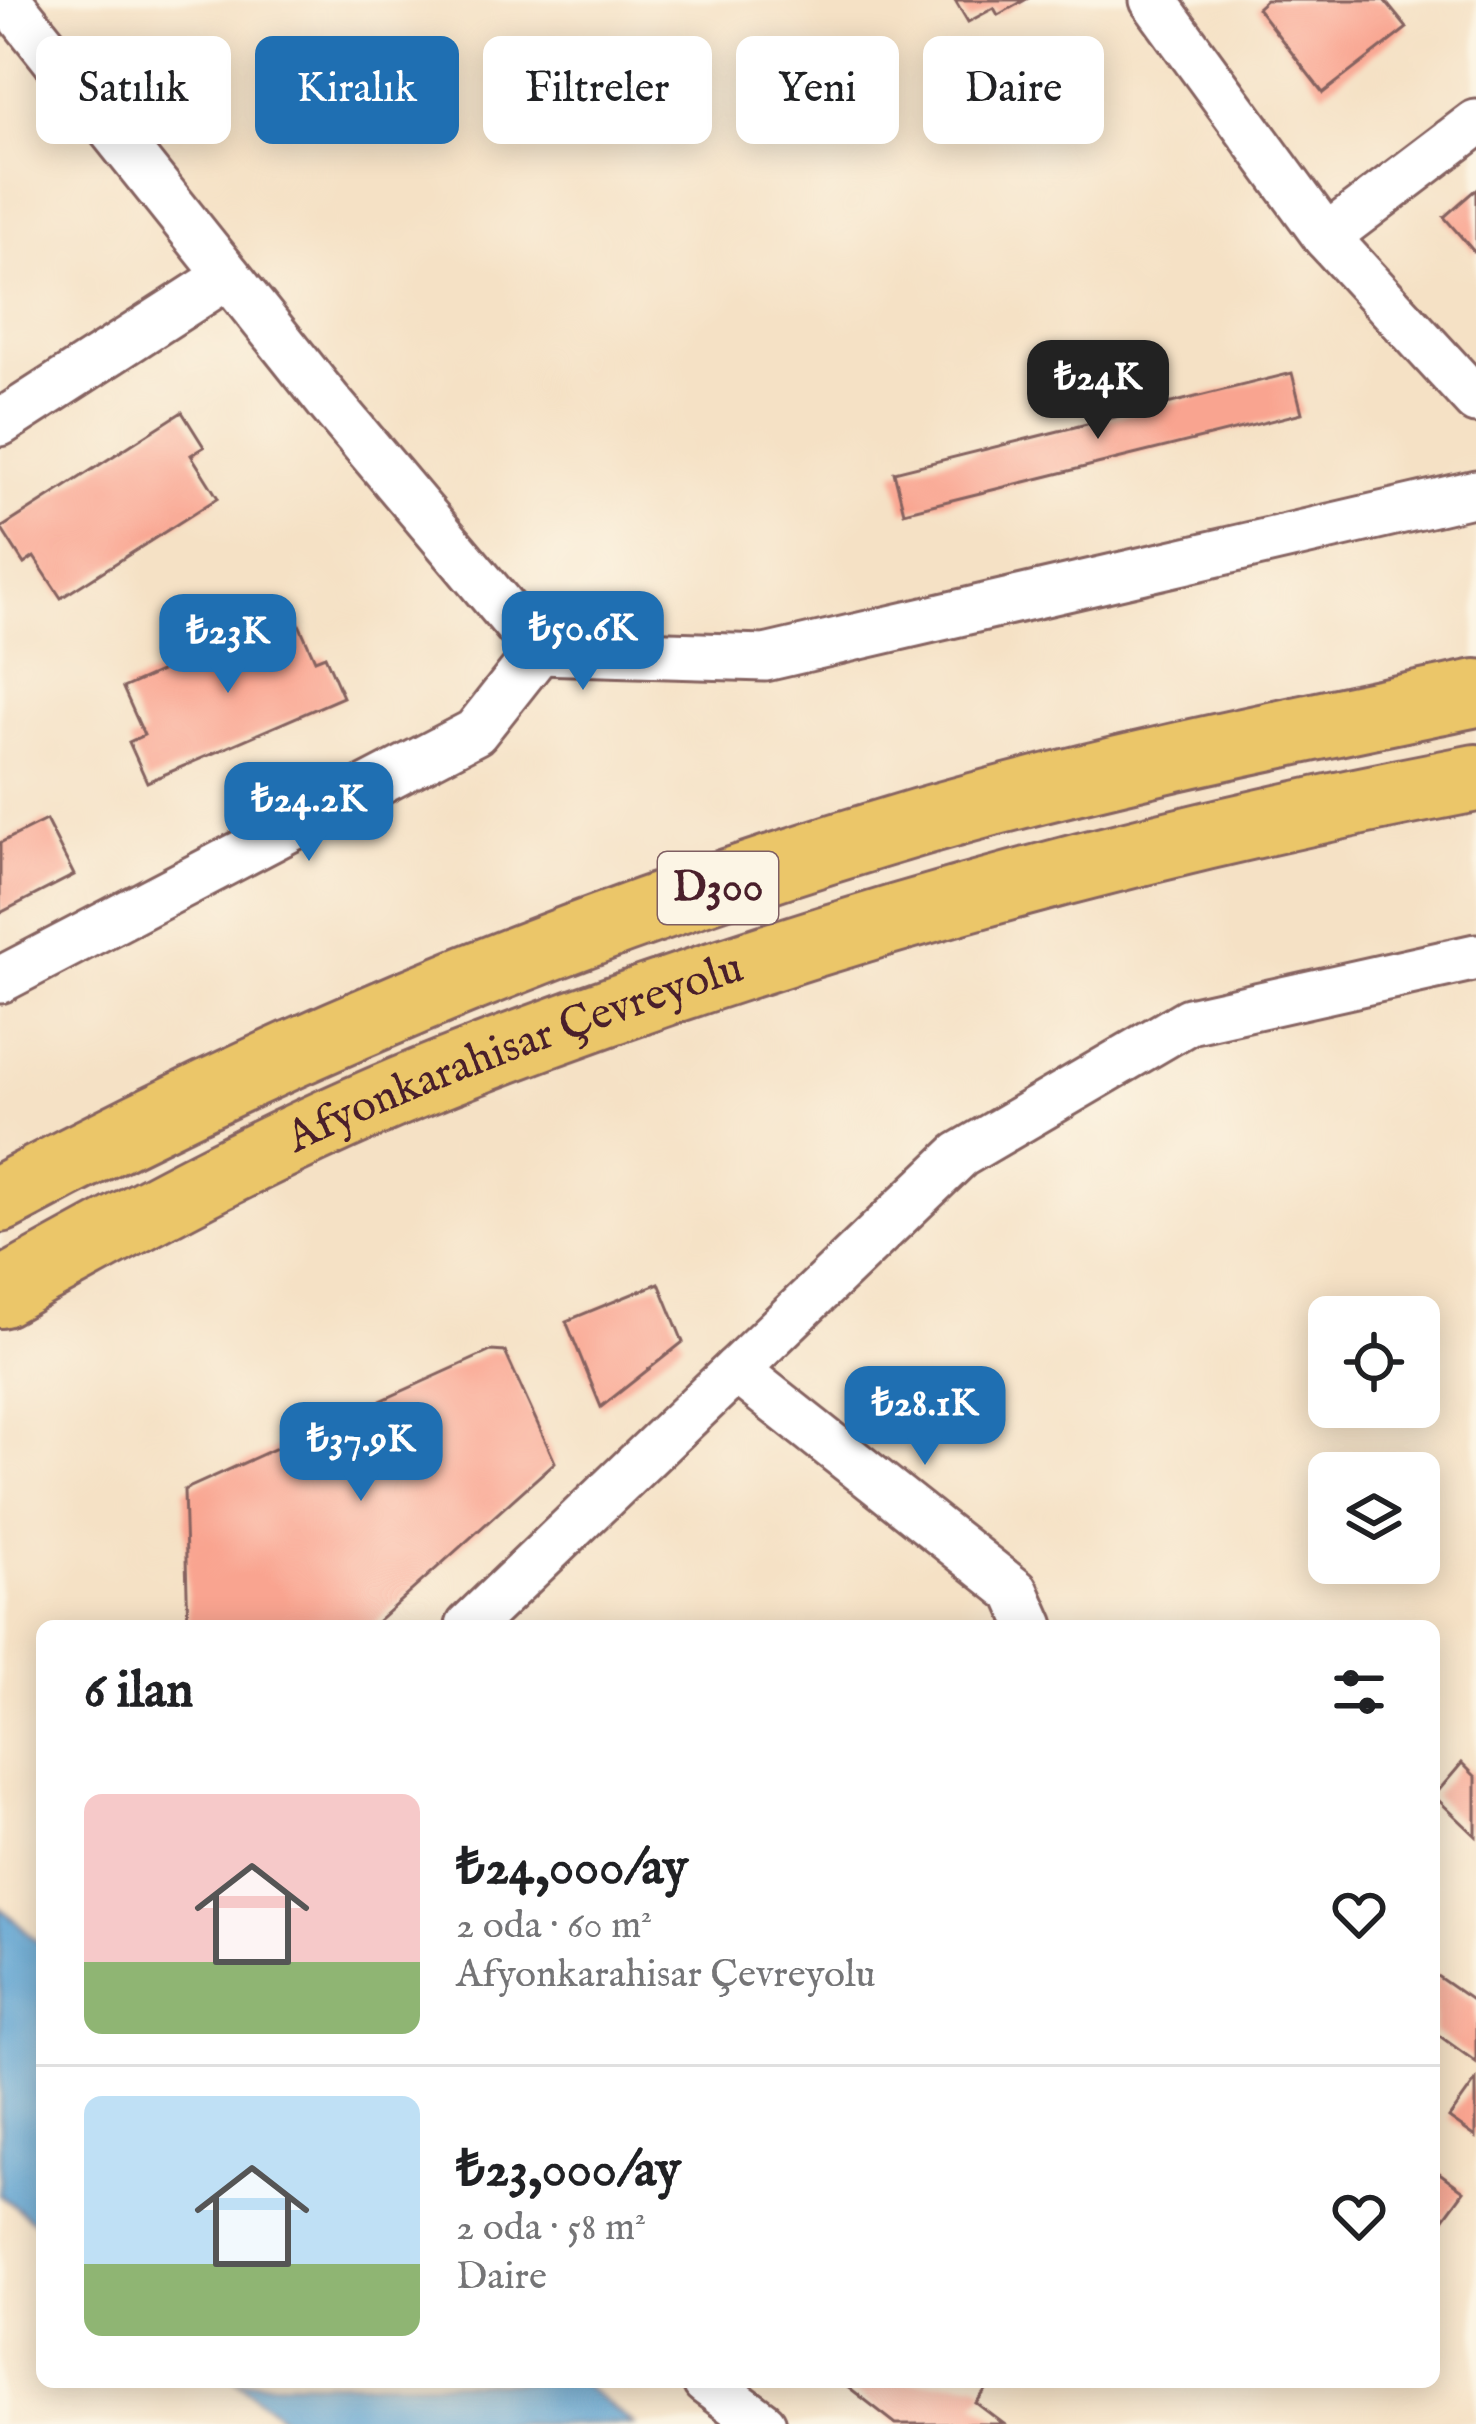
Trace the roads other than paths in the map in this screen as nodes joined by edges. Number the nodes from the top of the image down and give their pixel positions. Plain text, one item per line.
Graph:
1 (8, 0) edge
2 (1153, 0) edge
3 (1476, 123) edge
4 (1326, 237) junction
5 (228, 276) junction
6 (1476, 400) edge
7 (0, 423) edge
8 (1476, 493) edge
9 (539, 651) junction
10 (1476, 693) edge
11 (1476, 778) edge
12 (1476, 957) edge
13 (0, 980) edge
14 (0, 1199) edge
15 (0, 1294) edge
16 (736, 1370) junction
17 (475, 1620) edge
18 (1028, 1620) edge
19 (714, 2388) edge
20 (764, 2424) edge

1 - 5 street
2 - 4 street
3 - 4 street
4 - 6 street
5 - 7 street
5 - 9 street
8 - 9 street
9 - 13 street
10 - 14 highway, Afyonkarahisar Çevreyolu / D300
11 - 15 highway, Afyonkarahisar Çevreyolu / D300
12 - 16 street
16 - 17 street
16 - 18 street
19 - 20 street

